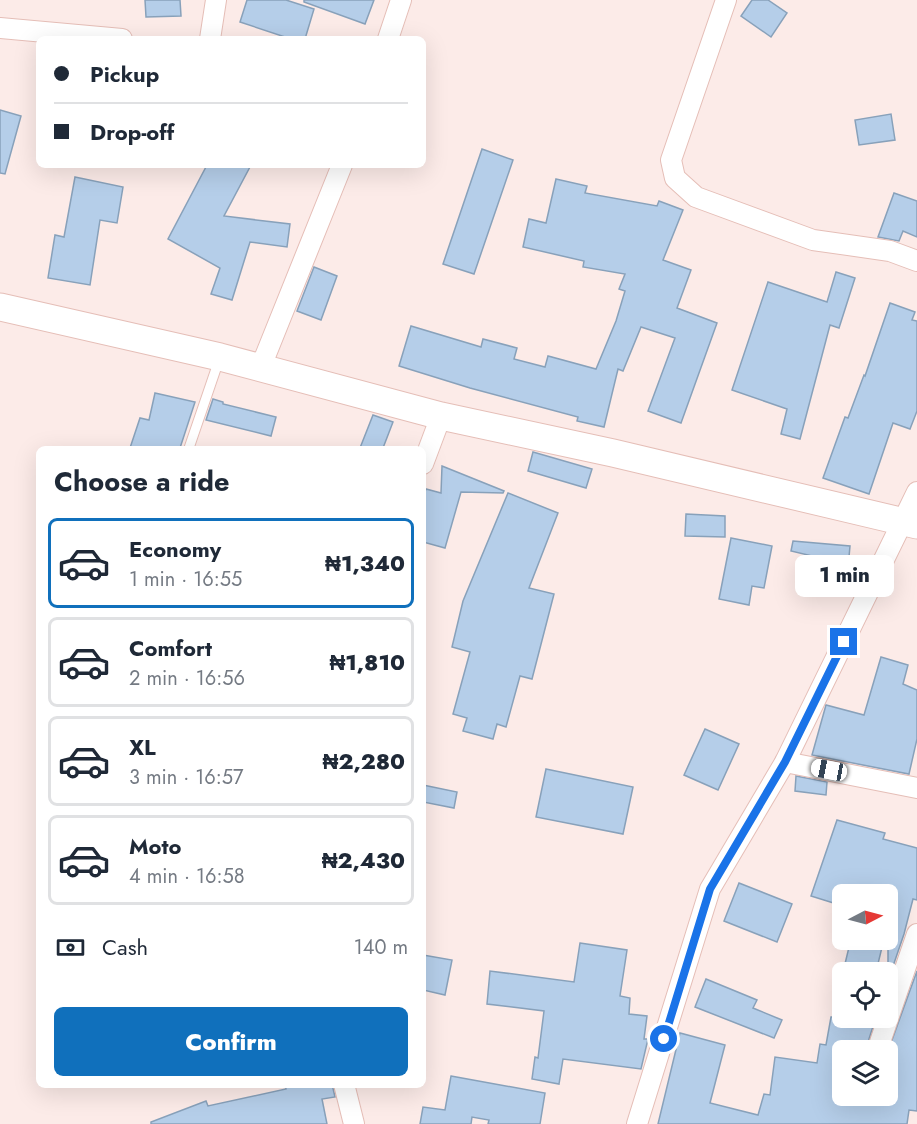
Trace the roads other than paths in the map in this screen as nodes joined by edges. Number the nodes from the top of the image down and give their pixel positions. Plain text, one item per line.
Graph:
1 (216, 0) edge
2 (401, 0) edge
3 (726, 0) edge
4 (0, 28) edge
5 (89, 36) edge
6 (210, 36) edge
7 (389, 36) edge
8 (341, 168) edge
9 (917, 261) edge
10 (0, 307) edge
11 (220, 357) junction
12 (260, 369) junction
13 (441, 416) junction
14 (190, 446) edge
15 (426, 456) edge
16 (917, 492) edge
17 (910, 524) edge
18 (785, 762) junction
19 (917, 788) edge
20 (917, 934) edge
21 (881, 1040) edge
22 (345, 1088) edge
23 (354, 1124) edge
24 (637, 1124) edge

1 - 6 street
2 - 7 street
3 - 9 street
4 - 5 street
8 - 12 street
10 - 11 street
11 - 12 street
11 - 14 lane
12 - 13 street
13 - 15 street
13 - 17 street
16 - 17 street
17 - 18 street
18 - 19 street
18 - 24 street
20 - 21 street
22 - 23 street

